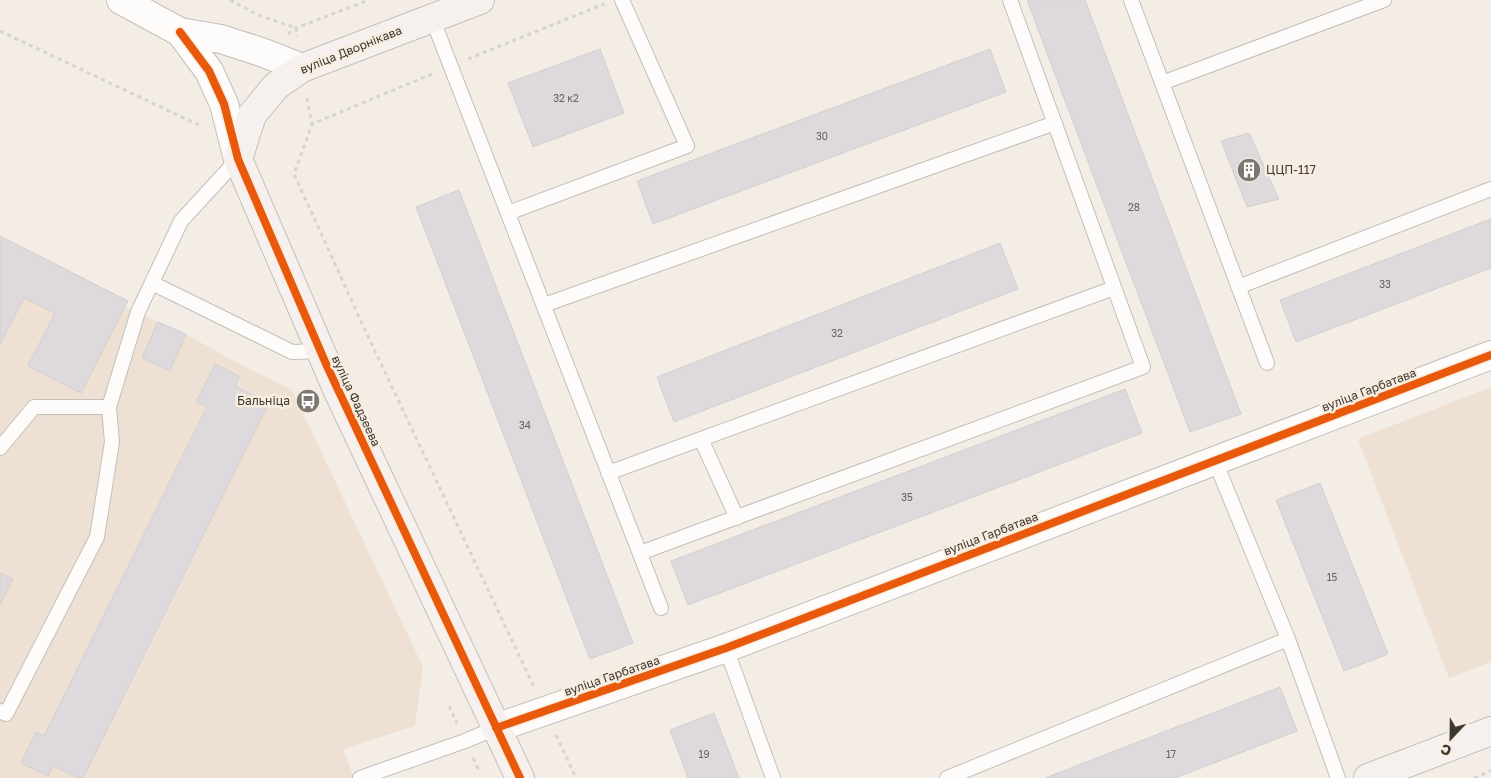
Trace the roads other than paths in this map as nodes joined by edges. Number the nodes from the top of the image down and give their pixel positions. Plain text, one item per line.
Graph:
1 (120, 0) edge
2 (480, 0) edge
3 (622, 0) edge
4 (1010, 0) edge
5 (1131, 0) edge
6 (1384, 0) edge
7 (432, 18) junction
8 (180, 32) junction
9 (304, 80) junction
10 (1162, 83) junction
11 (1054, 123) junction
12 (238, 158) junction
13 (1491, 189) edge
14 (508, 213) junction
15 (152, 283) junction
16 (1238, 287) junction
17 (1114, 288) junction
18 (544, 305) junction
19 (320, 351) junction
20 (1491, 355) edge
21 (1266, 363) dead end
22 (109, 407) junction
23 (701, 439) junction
24 (0, 448) edge
25 (1215, 461) junction
26 (608, 473) junction
27 (736, 518) junction
28 (640, 553) junction
29 (661, 608) dead end
30 (1288, 639) junction
31 (726, 648) junction
32 (0, 711) edge
33 (496, 728) junction
34 (1491, 731) edge
35 (360, 778) edge
36 (520, 778) edge
37 (773, 778) edge
38 (947, 778) edge
39 (1338, 778) edge
40 (1368, 778) edge

1 - 8 street, вуліца Фадзеева
2 - 7 street, вуліца Дворнікава
3 - 14 lane
4 - 11 lane
5 - 10 lane
6 - 10 lane
7 - 9 street, вуліца Дворнікава
7 - 14 lane
8 - 9 street, вуліца Фадзеева
8 - 12 street, вуліца Фадзеева
9 - 12 street, вуліца Дворнікава
10 - 16 lane
11 - 17 lane
11 - 18 lane
12 - 15 lane
12 - 19 street, вуліца Фадзеева
13 - 16 lane
14 - 18 lane
15 - 19 lane
15 - 22 lane
16 - 21 lane
17 - 23 lane
17 - 27 lane
18 - 26 lane
19 - 33 street, вуліца Фадзеева
20 - 25 street, вуліца Гарбатава
22 - 24 lane
22 - 32 lane
23 - 26 lane
23 - 27 lane
25 - 30 lane
25 - 31 street, вуліца Гарбатава
26 - 28 lane
27 - 28 lane
28 - 29 lane
30 - 38 lane
30 - 39 lane
31 - 33 street, вуліца Гарбатава
31 - 37 lane
33 - 35 lane
33 - 36 street, вуліца Фадзеева
34 - 40 street

